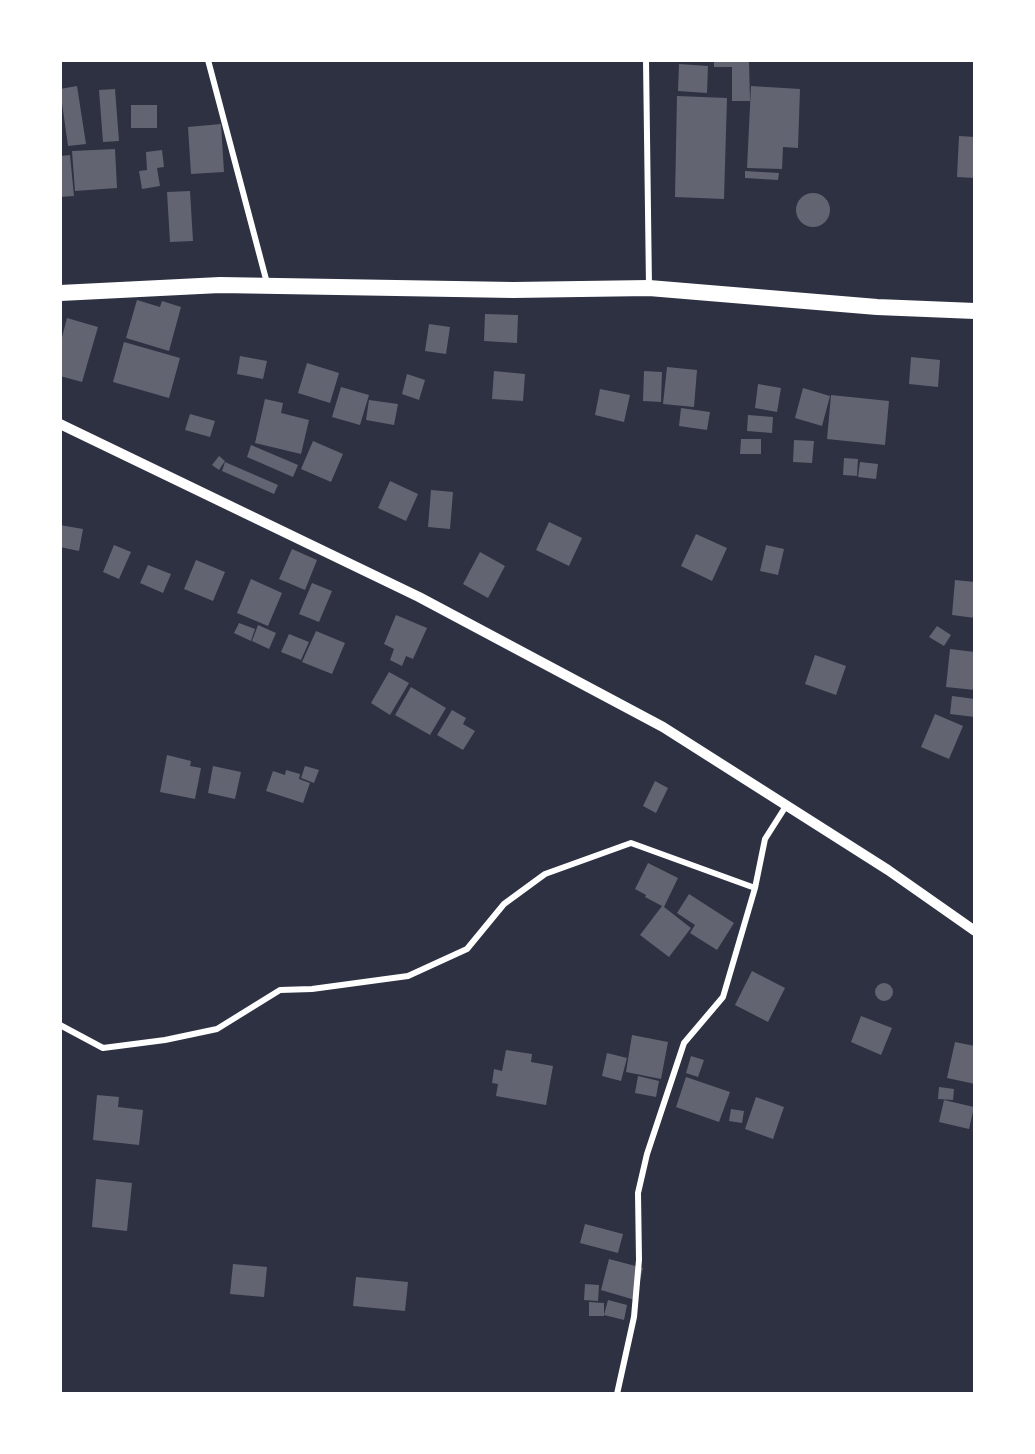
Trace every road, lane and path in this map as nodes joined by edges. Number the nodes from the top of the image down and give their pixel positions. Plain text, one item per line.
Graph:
1 (208, 60) edge
2 (646, 60) edge
3 (268, 286) junction
4 (649, 288) junction
5 (60, 293) edge
6 (975, 311) edge
7 (60, 424) edge
8 (786, 806) junction
9 (756, 888) junction
10 (975, 931) edge
11 (60, 1024) edge
12 (617, 1394) edge

1 - 3 street
2 - 4 street
3 - 4 highway
3 - 5 highway
4 - 6 highway
7 - 8 street
8 - 9 street
8 - 10 street
9 - 11 street
9 - 12 street

